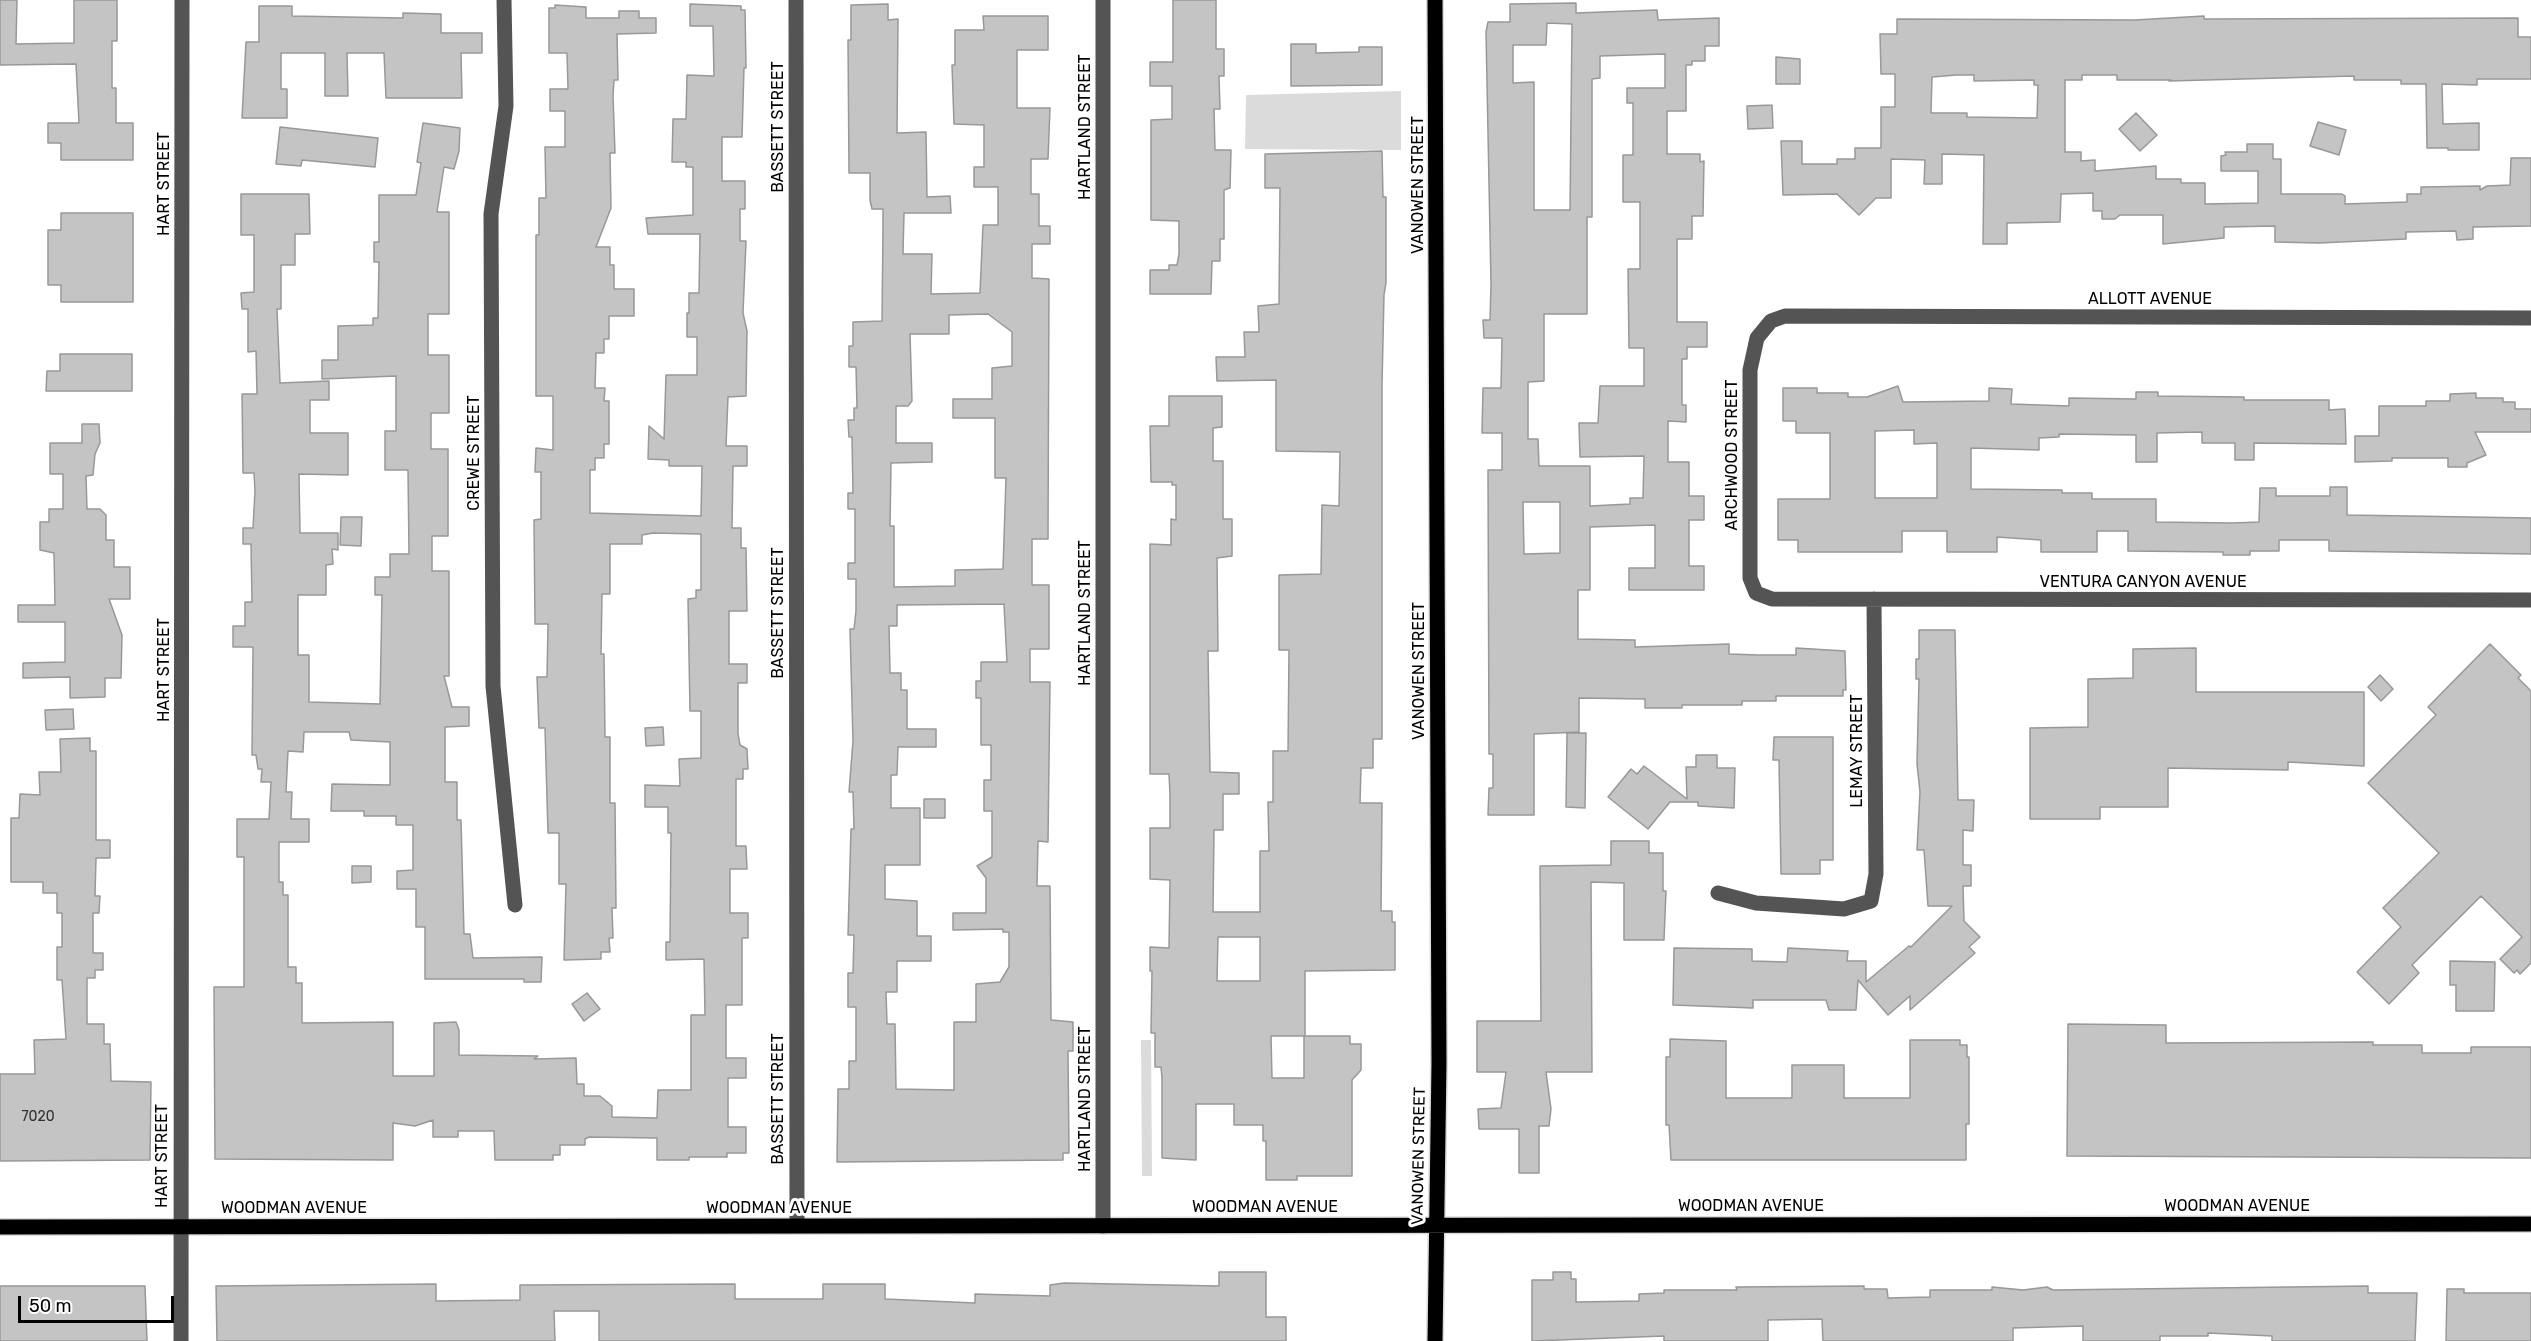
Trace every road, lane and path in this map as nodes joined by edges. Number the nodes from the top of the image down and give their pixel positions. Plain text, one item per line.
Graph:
1 (182, 0) edge
2 (504, 0) edge
3 (796, 0) edge
4 (1103, 0) edge
5 (1436, 0) edge
6 (2531, 318) edge
7 (1771, 321) joint
8 (1756, 593) joint
9 (1874, 599) junction
10 (2531, 600) edge
11 (1718, 893) dead end
12 (515, 905) dead end
13 (1436, 1224) junction
14 (2531, 1224) edge
15 (180, 1226) junction
16 (797, 1226) junction
17 (1103, 1226) junction
18 (0, 1227) edge
19 (182, 1341) edge
20 (1435, 1341) edge

1 - 15 street, HART STREET
2 - 12 street, CREWE STREET
3 - 16 street, BASSETT STREET
4 - 17 street, HARTLAND STREET
5 - 13 main road, VANOWEN STREET
6 - 7 street, ALLOTT AVENUE
7 - 8 street, ARCHWOOD STREET
8 - 9 street, VENTURA CANYON AVENUE
9 - 10 street, VENTURA CANYON AVENUE
9 - 11 street, LEMAY STREET
13 - 14 main road, WOODMAN AVENUE
13 - 17 main road, WOODMAN AVENUE
13 - 20 main road, VANOWEN STREET
15 - 16 main road, WOODMAN AVENUE
15 - 18 main road, WOODMAN AVENUE
15 - 19 street, HART STREET
16 - 17 main road, WOODMAN AVENUE

